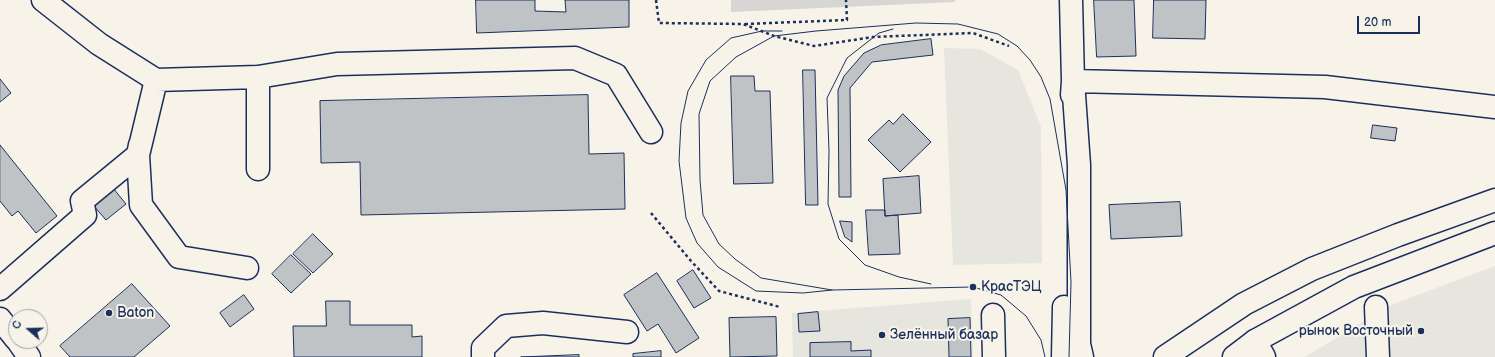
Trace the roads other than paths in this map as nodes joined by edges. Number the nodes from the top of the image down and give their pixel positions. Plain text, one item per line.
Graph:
1 (43, 0) edge
2 (1071, 0) edge
3 (258, 77) junction
4 (156, 80) junction
5 (1073, 81) junction
6 (1495, 107) edge
7 (651, 132) dead end
8 (138, 155) junction
9 (258, 169) dead end
10 (1495, 200) edge
11 (1495, 233) edge
12 (247, 268) dead end
13 (0, 289) edge
14 (1376, 307) dead end
15 (993, 315) dead end
16 (0, 319) edge
17 (8, 329) edge
18 (627, 332) dead end
19 (1260, 349) edge
20 (483, 357) edge
21 (994, 357) edge
22 (1063, 357) edge
23 (1082, 357) edge
24 (1165, 357) edge
25 (1234, 357) edge
26 (1378, 357) edge

1 - 4 main road
2 - 5 main road
3 - 4 main road
3 - 7 main road
3 - 9 main road
4 - 8 main road
5 - 6 main road
5 - 22 main road
5 - 23 main road
8 - 12 main road
8 - 13 main road
10 - 24 main road
11 - 19 main road
14 - 26 main road
15 - 21 main road
16 - 17 main road
18 - 20 main road
19 - 25 main road

